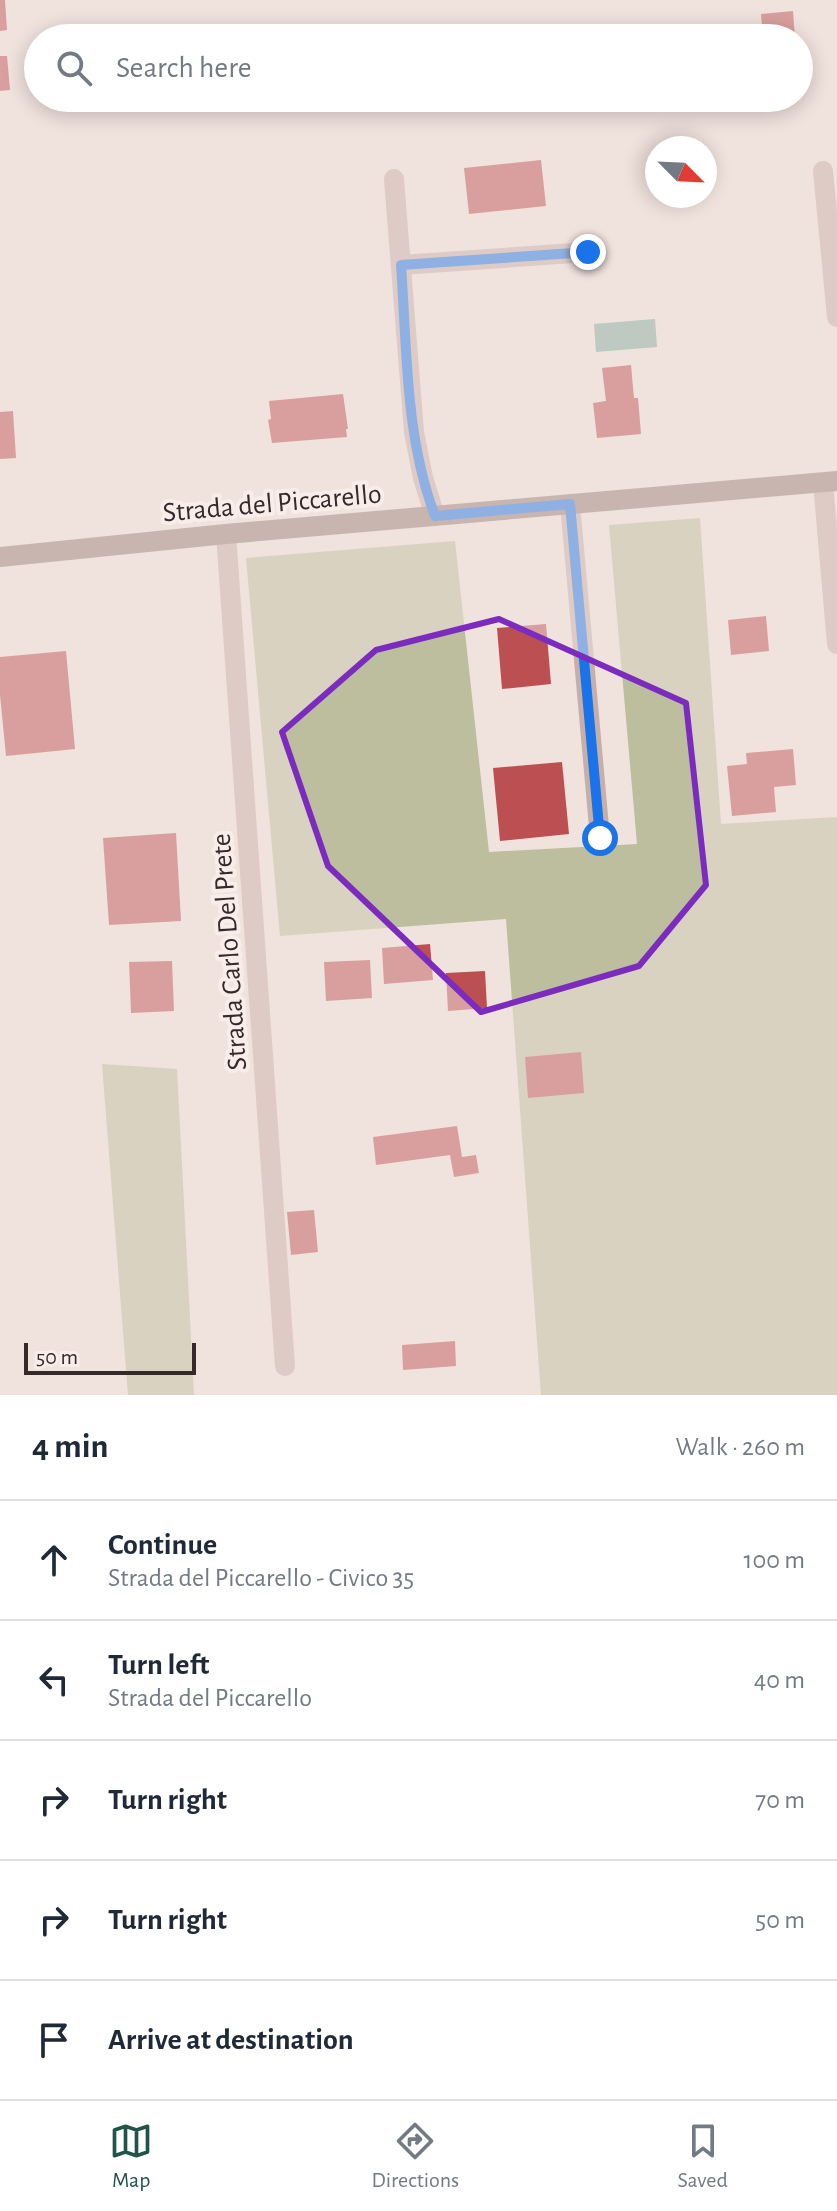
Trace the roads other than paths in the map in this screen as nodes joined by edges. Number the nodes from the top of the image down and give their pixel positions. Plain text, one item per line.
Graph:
1 (823, 171) dead end
2 (394, 179) dead end
3 (588, 252) dead end
4 (401, 265) junction
5 (837, 317) edge
6 (830, 482) edge
7 (570, 504) junction
8 (435, 516) junction
9 (226, 534) junction
10 (0, 557) edge
11 (837, 644) edge
12 (600, 838) dead end
13 (285, 1366) dead end

1 - 5 street
2 - 4 street
3 - 4 street
4 - 8 street
6 - 7 street, Strada del Piccarello
6 - 11 street
7 - 8 street, Strada del Piccarello
7 - 12 street
8 - 9 street, Strada del Piccarello
9 - 10 street, Strada del Piccarello
9 - 13 street, Strada Carlo Del Prete

